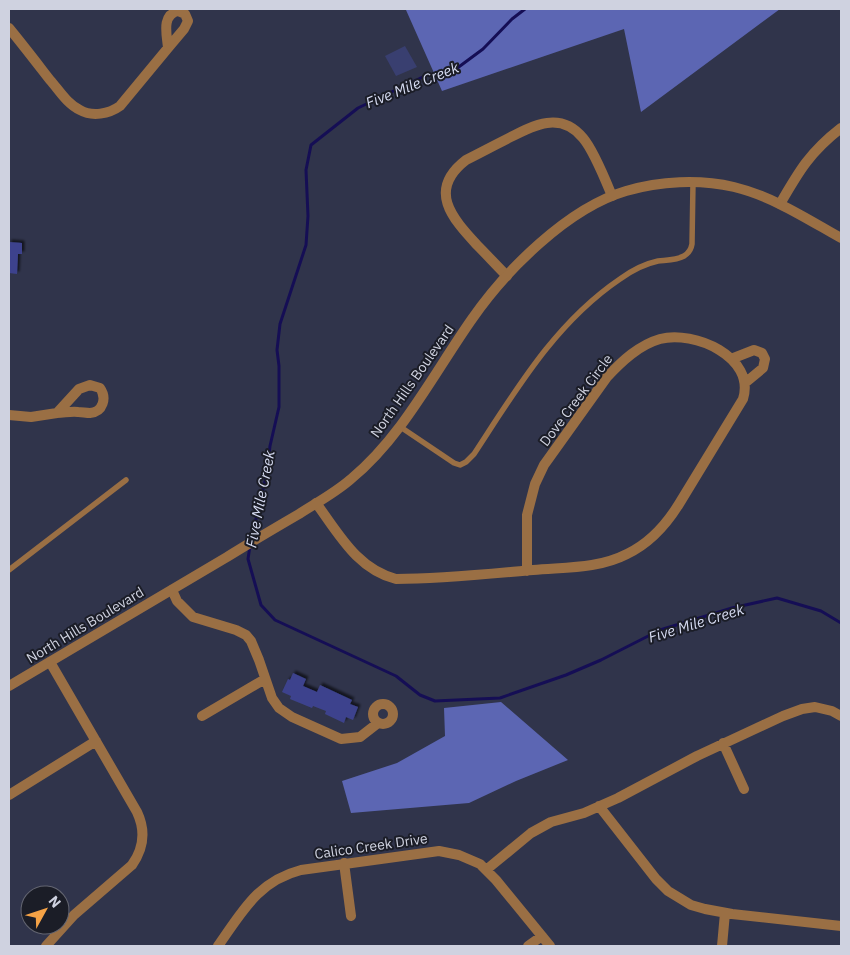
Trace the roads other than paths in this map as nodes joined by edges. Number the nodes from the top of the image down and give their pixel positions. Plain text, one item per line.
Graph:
1 (9, 28) edge
2 (168, 48) dead end
3 (841, 128) edge
4 (693, 183) junction
5 (612, 196) junction
6 (780, 204) junction
7 (841, 238) edge
8 (507, 276) junction
9 (731, 359) junction
10 (745, 383) junction
11 (57, 413) dead end
12 (9, 415) edge
13 (399, 426) junction
14 (126, 480) dead end
15 (316, 503) junction
16 (9, 570) edge
17 (527, 571) junction
18 (172, 590) junction
19 (50, 662) junction
20 (265, 679) junction
21 (9, 686) edge
22 (202, 716) dead end
23 (841, 716) edge
24 (378, 723) dead end
25 (96, 741) junction
26 (723, 743) junction
27 (744, 789) dead end
28 (9, 796) edge
29 (599, 806) junction
30 (344, 863) junction
31 (486, 870) junction
32 (725, 913) junction
33 (351, 916) dead end
34 (841, 926) edge
35 (542, 936) junction
36 (46, 946) edge
37 (218, 946) edge
38 (528, 946) edge
39 (550, 946) edge
40 (722, 946) edge

1 - 2 street
3 - 6 street
4 - 5 street, North Hills Boulevard
4 - 6 street, North Hills Boulevard
4 - 13 lane
5 - 8 street, North Hills Boulevard
5 - 8 street
6 - 7 street, North Hills Boulevard
8 - 13 street, North Hills Boulevard
9 - 10 street, Dove Creek Circle
9 - 10 street
9 - 17 street, Dove Creek Circle
10 - 17 street
11 - 12 street
13 - 15 street, North Hills Boulevard
14 - 16 lane
15 - 17 street
15 - 18 street, North Hills Boulevard
18 - 19 street, North Hills Boulevard
18 - 20 street
19 - 21 street, North Hills Boulevard
19 - 25 street
20 - 22 street
20 - 24 street
23 - 26 street
25 - 28 street
25 - 36 street
26 - 27 street
26 - 29 street
29 - 31 street
29 - 32 street
30 - 31 street, Calico Creek Drive
30 - 33 street
30 - 37 street, Calico Creek Drive
31 - 35 street, Calico Creek Drive
32 - 34 street
32 - 40 street
35 - 38 street
35 - 39 street, Calico Creek Drive

